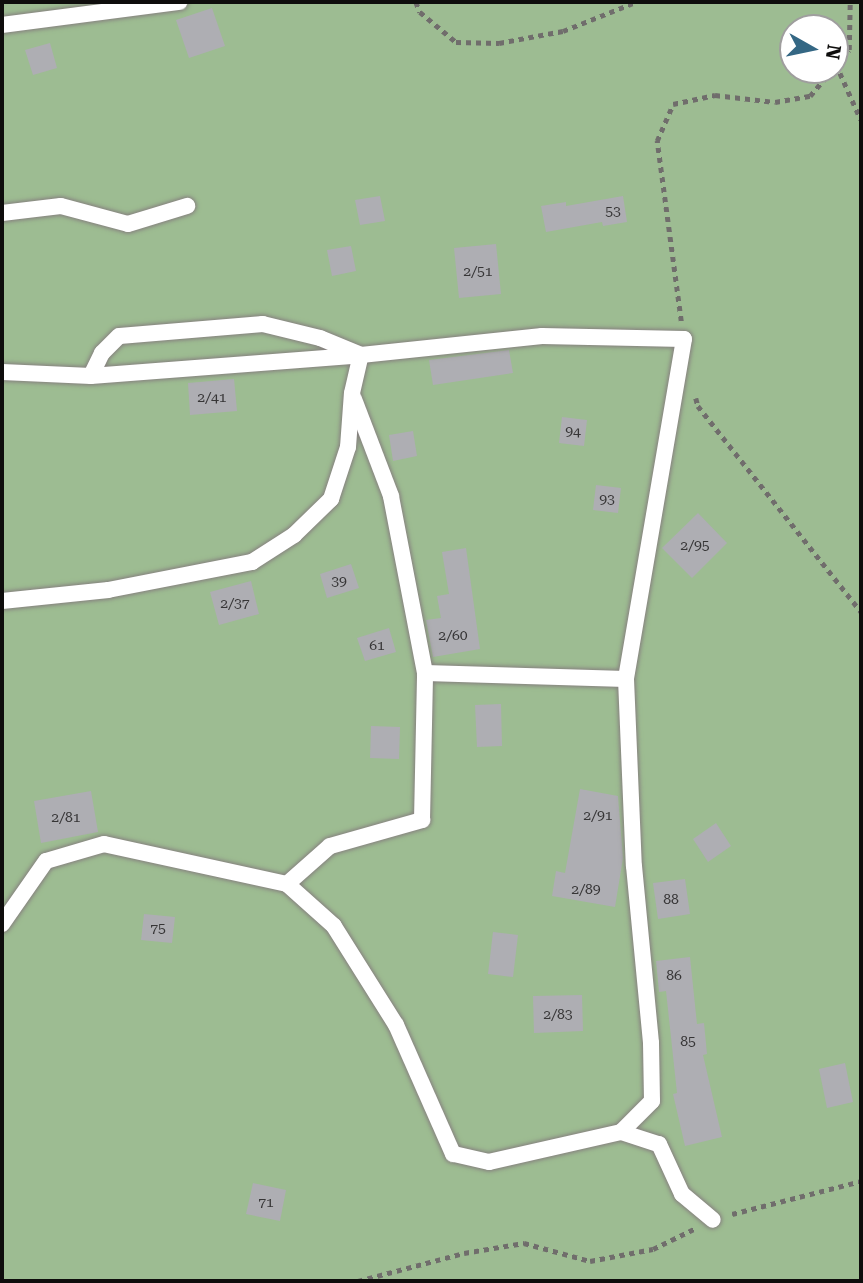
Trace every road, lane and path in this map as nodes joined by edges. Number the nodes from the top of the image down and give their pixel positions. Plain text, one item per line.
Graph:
1 (180, 2) edge
2 (416, 2) edge
3 (636, 2) edge
4 (850, 2) edge
5 (2, 25) edge
6 (849, 50) edge
7 (820, 84) edge
8 (843, 84) edge
9 (861, 120) edge
10 (187, 206) dead end
11 (2, 213) edge
12 (684, 339) junction
13 (361, 355) junction
14 (2, 372) edge
15 (91, 376) junction
16 (352, 393) junction
17 (695, 393) dead end
18 (2, 601) edge
19 (861, 612) edge
20 (425, 673) junction
21 (626, 679) junction
22 (287, 884) junction
23 (2, 924) edge
24 (621, 1132) junction
25 (861, 1181) edge
26 (713, 1220) junction
27 (358, 1281) edge

1 - 5 lane
2 - 3 path
4 - 6 path
7 - 12 path
8 - 9 path
10 - 11 lane
12 - 13 lane
12 - 21 lane
13 - 15 lane
13 - 15 lane
13 - 16 lane
14 - 15 lane
16 - 18 lane
16 - 20 lane
17 - 19 path
20 - 21 lane
20 - 22 lane
21 - 24 lane
22 - 23 lane
22 - 24 lane
24 - 26 lane
25 - 26 path
26 - 27 path

